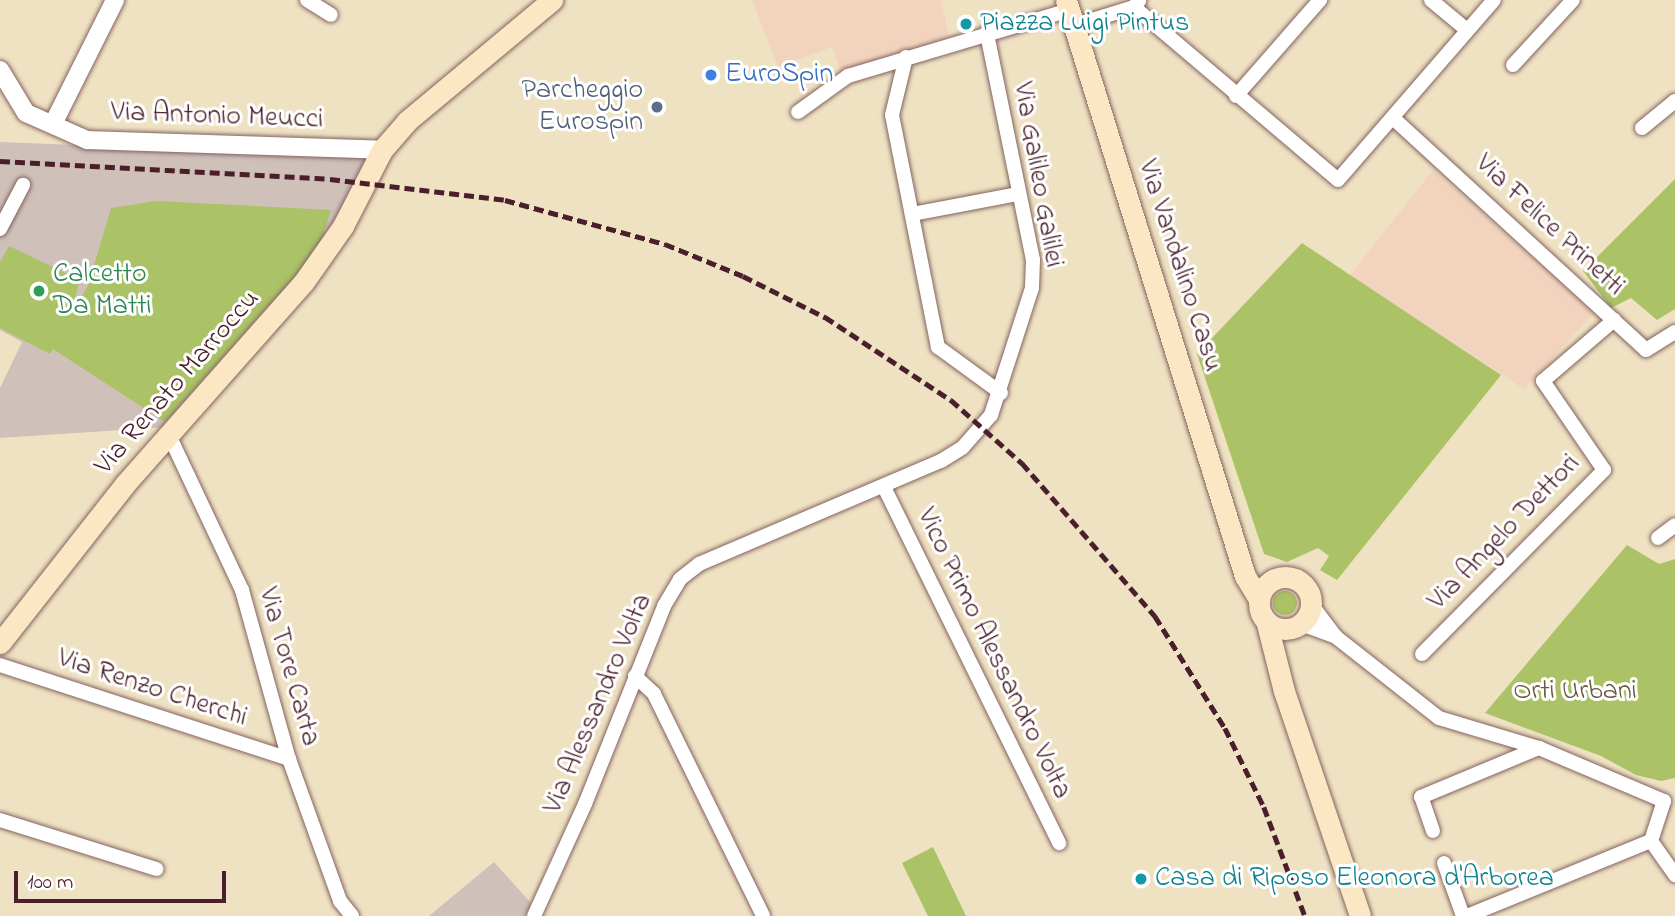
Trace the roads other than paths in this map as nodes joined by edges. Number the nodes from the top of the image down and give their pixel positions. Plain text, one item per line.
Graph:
1 (115, 0) edge
2 (307, 0) edge
3 (551, 0) edge
4 (1320, 0) edge
5 (1431, 0) edge
6 (1494, 0) edge
7 (1573, 0) edge
8 (1137, 4) edge
9 (1069, 12) edge
10 (331, 15) dead end
11 (1467, 30) junction
12 (987, 33) junction
13 (906, 57) junction
14 (1513, 65) dead end
15 (0, 70) edge
16 (1236, 96) junction
17 (1675, 101) edge
18 (798, 112) dead end
19 (1393, 118) junction
20 (53, 124) junction
21 (1642, 128) dead end
22 (382, 150) junction
23 (23, 185) dead end
24 (1018, 194) junction
25 (912, 215) junction
26 (0, 229) edge
27 (1614, 320) junction
28 (1675, 332) edge
29 (999, 398) junction
30 (169, 435) junction
31 (884, 487) junction
32 (1675, 525) edge
33 (1658, 538) dead end
34 (1239, 549) junction
35 (1279, 578) junction
36 (1259, 599) junction
37 (1311, 604) junction
38 (9, 618) edge
39 (1285, 626) junction
40 (1336, 637) junction
41 (0, 643) edge
42 (1422, 654) dead end
43 (0, 665) edge
44 (635, 676) junction
45 (1539, 748) junction
46 (289, 760) junction
47 (1669, 798) edge
48 (0, 820) edge
49 (1433, 831) dead end
50 (1651, 841) junction
51 (1059, 843) dead end
52 (1444, 863) dead end
53 (156, 869) dead end
54 (1675, 875) edge
55 (352, 916) edge
56 (534, 916) edge
57 (763, 916) edge
58 (1360, 916) edge
59 (1465, 916) edge

1 - 20 street
2 - 10 street
3 - 22 main road, Via Renato Marroccu
4 - 16 street
5 - 11 street
6 - 11 street
7 - 14 street
8 - 9 street
8 - 16 street
9 - 12 street
9 - 34 main road, Via Vandalino Casu
11 - 19 street
12 - 13 street
12 - 24 street, Via Galileo Galilei
13 - 18 street
13 - 25 street
15 - 20 street, Via Antonio Meucci
16 - 19 street
17 - 21 street
19 - 27 street, Via Felice Prinetti
20 - 22 street, Via Antonio Meucci
22 - 30 main road, Via Renato Marroccu
23 - 26 street
24 - 25 street
24 - 29 street, Via Galileo Galilei
25 - 29 street
27 - 28 street, Via Felice Prinetti
27 - 42 street, Via Angelo Dettori
29 - 31 street, Via Alessandro Volta
30 - 38 main road, Via Renato Marroccu
30 - 46 street, Via Tore Carta
31 - 44 street, Via Alessandro Volta
31 - 51 street, Vico Primo Alessandro Volta
32 - 33 street
34 - 35 main road
34 - 36 main road, Via Vandalino Casu
35 - 36 main road
35 - 37 main road
36 - 39 main road
37 - 39 main road
37 - 40 street
38 - 41 main road, Via Renato Marroccu
39 - 40 street
39 - 58 main road
40 - 45 street
43 - 46 street, Via Renzo Cherchi
44 - 56 street, Via Alessandro Volta
44 - 57 street
45 - 47 street
45 - 49 street
46 - 55 street, Via Tore Carta
47 - 50 street
48 - 53 street
50 - 54 street
50 - 59 street
52 - 59 street

